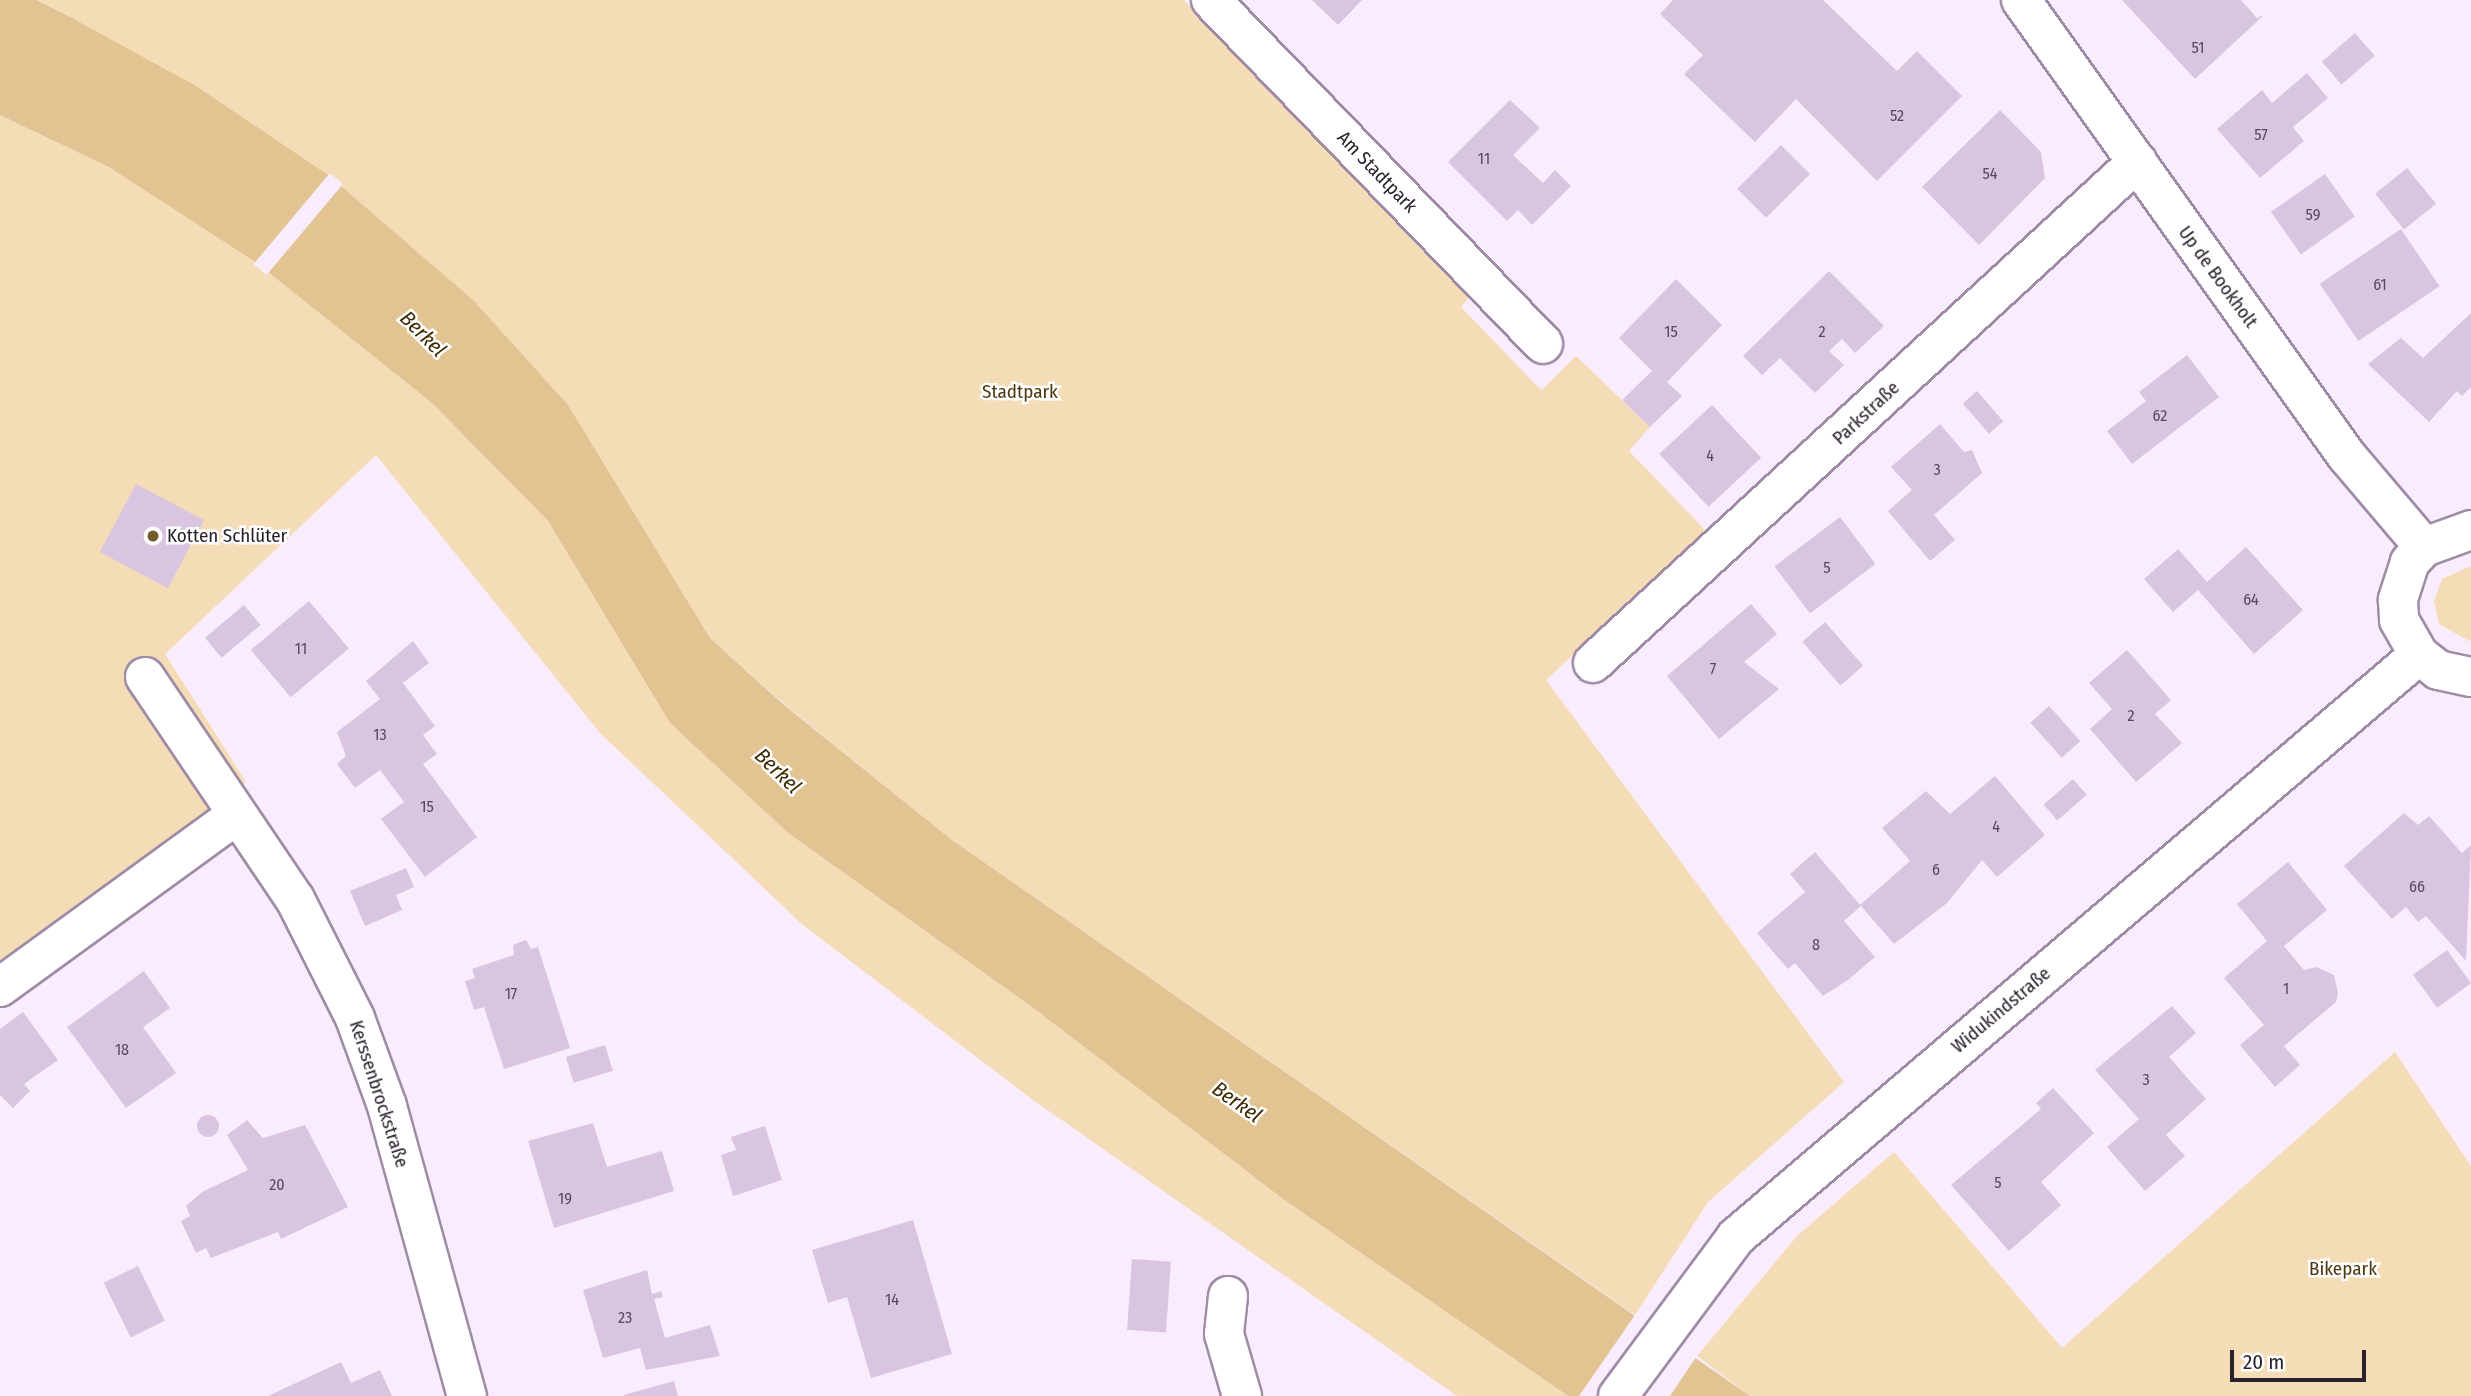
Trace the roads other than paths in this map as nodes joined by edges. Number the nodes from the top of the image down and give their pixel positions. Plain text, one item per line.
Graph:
1 (1211, 0) edge
2 (2021, 0) edge
3 (2137, 162) junction
4 (1543, 344) dead end
5 (2471, 530) edge
6 (2424, 547) junction
7 (2418, 655) junction
8 (1593, 663) dead end
9 (145, 677) dead end
10 (2471, 677) edge
11 (235, 816) junction
12 (0, 987) edge
13 (1228, 1296) dead end
14 (467, 1396) edge
15 (1242, 1396) edge
16 (1618, 1396) edge

1 - 4 street, Am Stadtpark
2 - 3 street, Up de Bookholt
3 - 6 street, Up de Bookholt
3 - 8 street, Parkstraße
5 - 6 street
6 - 7 street
7 - 10 street
7 - 16 street, Widukindstraße
9 - 11 street, Kerssenbrockstraße
11 - 12 street
11 - 14 street, Kerssenbrockstraße
13 - 15 street

